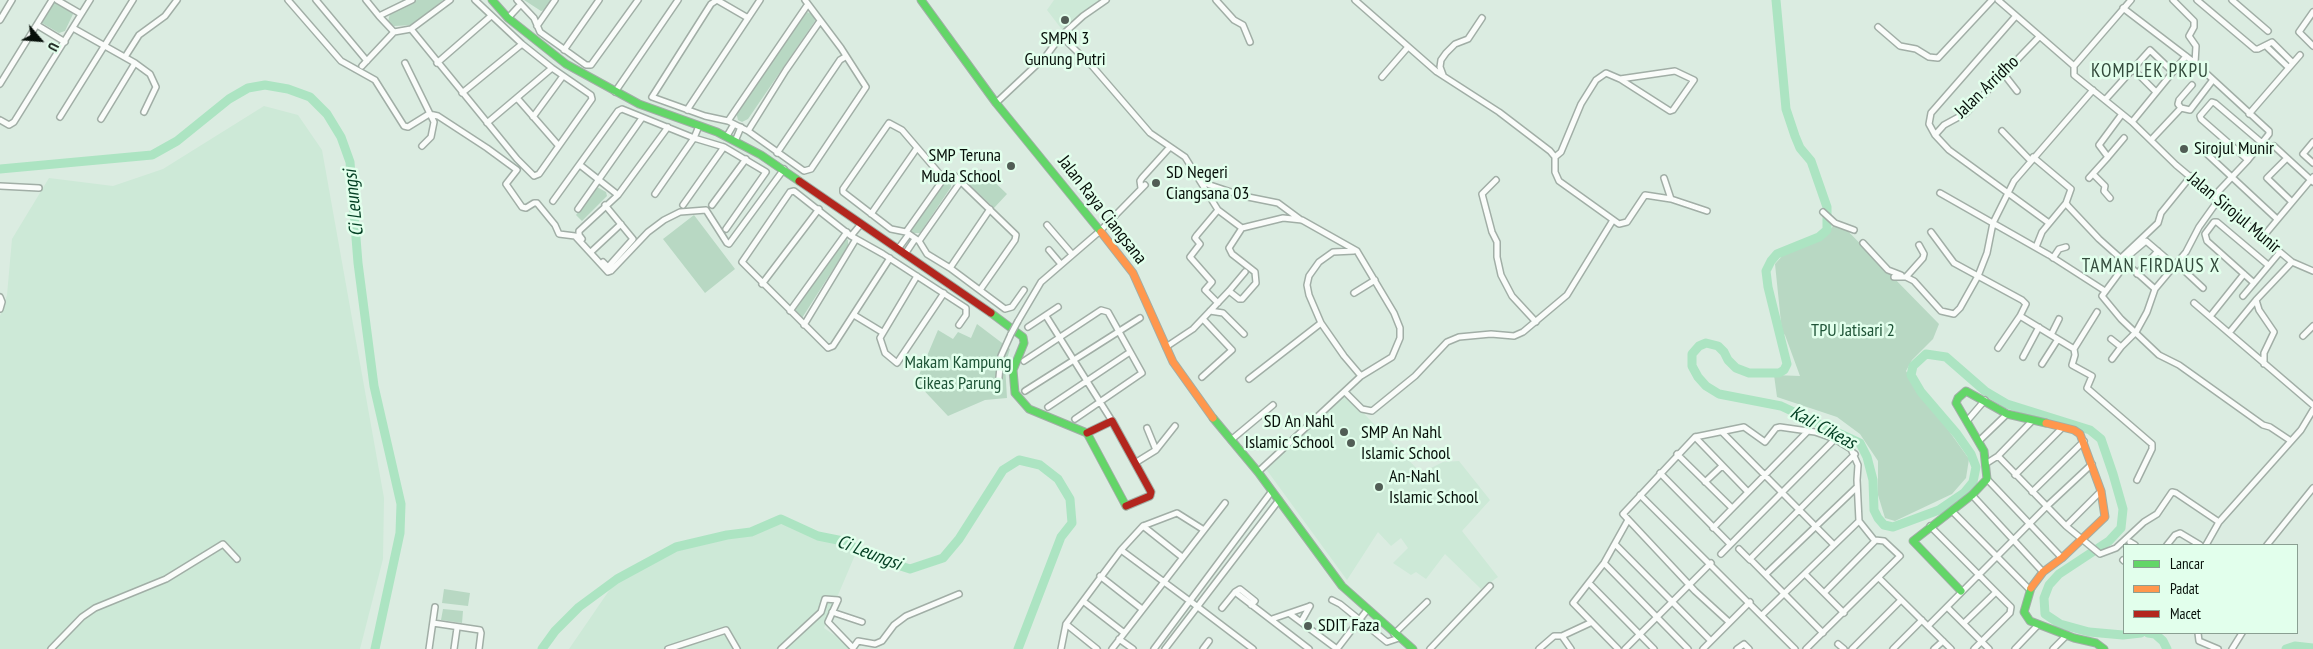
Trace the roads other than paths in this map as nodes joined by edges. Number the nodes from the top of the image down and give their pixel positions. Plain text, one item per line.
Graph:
1 (12, 0) edge
2 (52, 0) edge
3 (57, 0) edge
4 (90, 0) edge
5 (133, 0) edge
6 (177, 0) edge
7 (288, 0) edge
8 (316, 0) edge
9 (366, 0) edge
10 (412, 0) edge
11 (450, 0) edge
12 (475, 0) edge
13 (492, 0) edge
14 (554, 0) edge
15 (599, 0) edge
16 (638, 0) edge
17 (678, 0) edge
18 (717, 0) edge
19 (760, 0) edge
20 (921, 0) edge
21 (1106, 0) edge
22 (1216, 0) edge
23 (1355, 0) edge
24 (1992, 0) edge
25 (1998, 0) edge
26 (2132, 0) edge
27 (2173, 0) edge
28 (2197, 0) edge
29 (2232, 0) edge
30 (519, 2) edge
31 (807, 2) edge
32 (2124, 8) junction
33 (2313, 12) edge
34 (81, 14) junction
35 (379, 16) junction
36 (491, 16) junction
37 (2015, 17) junction
38 (508, 18) junction
39 (748, 18) junction
40 (1482, 18) dead end
41 (0, 20) edge
42 (820, 21) junction
43 (37, 25) junction
44 (537, 26) junction
45 (1878, 27) dead end
46 (73, 28) junction
47 (411, 29) junction
48 (2268, 31) dead end
49 (394, 32) junction
50 (1062, 36) junction
51 (2039, 37) junction
52 (65, 42) junction
53 (1250, 42) dead end
54 (522, 44) junction
55 (104, 45) junction
56 (2266, 46) junction
57 (2313, 46) edge
58 (1408, 47) junction
59 (564, 50) junction
60 (2300, 55) dead end
61 (2186, 56) junction
62 (125, 57) junction
63 (844, 57) junction
64 (367, 61) junction
65 (135, 63) junction
66 (405, 63) dead end
67 (437, 63) junction
68 (2195, 63) junction
69 (2293, 63) junction
70 (362, 66) dead end
71 (2074, 66) junction
72 (2288, 67) junction
73 (552, 68) junction
74 (2133, 69) junction
75 (2173, 72) junction
76 (2003, 73) junction
77 (563, 76) junction
78 (1443, 76) junction
79 (1382, 77) dead end
80 (1620, 79) junction
81 (2212, 81) junction
82 (0, 84) edge
83 (2192, 84) dead end
84 (2093, 90) junction
85 (2017, 91) dead end
86 (2155, 91) junction
87 (615, 92) junction
88 (462, 93) junction
89 (516, 98) junction
90 (2105, 100) junction
91 (996, 103) junction
92 (2181, 108) junction
93 (687, 110) junction
94 (144, 112) dead end
95 (429, 114) junction
96 (2122, 114) junction
97 (2249, 114) junction
98 (60, 117) dead end
99 (533, 117) junction
100 (642, 118) junction
101 (102, 119) dead end
102 (0, 120) edge
103 (728, 120) junction
104 (2132, 122) junction
105 (487, 124) junction
106 (734, 124) junction
107 (699, 126) junction
108 (668, 127) junction
109 (742, 127) junction
110 (748, 130) junction
111 (2002, 131) dead end
112 (1935, 135) junction
113 (727, 136) junction
114 (694, 138) junction
115 (2124, 138) dead end
116 (736, 139) junction
117 (2151, 140) junction
118 (2262, 142) junction
119 (2313, 142) edge
120 (558, 145) junction
121 (422, 146) dead end
122 (2274, 146) dead end
123 (724, 147) junction
124 (1170, 147) junction
125 (917, 148) junction
126 (777, 153) junction
127 (2206, 153) dead end
128 (1555, 157) junction
129 (2108, 157) junction
130 (2032, 158) junction
131 (746, 159) junction
132 (2286, 159) junction
133 (2248, 160) junction
134 (2313, 163) edge
135 (580, 165) junction
136 (784, 169) junction
137 (2191, 176) junction
138 (1664, 178) dead end
139 (2233, 178) junction
140 (598, 179) junction
141 (944, 179) junction
142 (1496, 180) dead end
143 (2312, 180) edge
144 (961, 181) junction
145 (1201, 182) junction
146 (0, 186) edge
147 (39, 188) dead end
148 (1940, 193) dead end
149 (2007, 193) junction
150 (655, 194) dead end
151 (618, 195) junction
152 (2217, 197) junction
153 (1671, 198) junction
154 (2110, 198) dead end
155 (554, 201) dead end
156 (2292, 202) junction
157 (2066, 203) junction
158 (605, 205) junction
159 (683, 205) dead end
160 (712, 205) dead end
161 (578, 209) dead end
162 (819, 209) junction
163 (990, 209) junction
164 (1218, 210) junction
165 (1707, 211) dead end
166 (1823, 212) dead end
167 (871, 214) junction
168 (2278, 219) junction
169 (1302, 220) junction
170 (1613, 220) junction
171 (1993, 223) junction
172 (2049, 223) junction
173 (621, 224) junction
174 (861, 224) junction
175 (1047, 226) dead end
176 (1242, 228) junction
177 (726, 229) dead end
178 (1854, 230) dead end
179 (1100, 231) junction
180 (1930, 232) dead end
181 (907, 233) junction
182 (851, 236) junction
183 (2262, 238) junction
184 (917, 240) junction
185 (1863, 243) dead end
186 (1919, 245) dead end
187 (2036, 247) junction
188 (2066, 247) dead end
189 (898, 250) junction
190 (1049, 250) dead end
191 (592, 251) junction
192 (1357, 251) junction
193 (2158, 251) junction
194 (2280, 252) junction
195 (905, 254) junction
196 (1072, 254) junction
197 (890, 258) junction
198 (2053, 258) junction
199 (2123, 260) junction
200 (2292, 262) junction
201 (1060, 263) junction
202 (2175, 264) junction
203 (2268, 265) junction
204 (950, 268) junction
205 (2313, 271) edge
206 (1245, 272) dead end
207 (2137, 274) junction
208 (2244, 274) junction
209 (917, 276) junction
210 (1978, 276) junction
211 (1894, 277) dead end
212 (1904, 277) junction
213 (1375, 280) junction
214 (2254, 283) junction
215 (762, 284) junction
216 (2204, 288) dead end
217 (2155, 289) junction
218 (980, 290) junction
219 (1024, 290) dead end
220 (2105, 291) junction
221 (1229, 292) junction
222 (944, 293) junction
223 (1354, 293) dead end
224 (2243, 296) dead end
225 (0, 297) edge
226 (2256, 300) junction
227 (1218, 303) junction
228 (2194, 304) dead end
229 (1058, 307) dead end
230 (0, 309) edge
231 (790, 311) junction
232 (1210, 312) junction
233 (2097, 312) dead end
234 (2212, 314) dead end
235 (854, 315) junction
236 (1046, 316) junction
237 (2020, 316) junction
238 (1140, 318) dead end
239 (1203, 319) junction
240 (2059, 319) dead end
241 (1536, 322) junction
242 (1321, 323) junction
243 (804, 325) junction
244 (959, 325) dead end
245 (2313, 326) edge
246 (2039, 327) junction
247 (1028, 328) dead end
248 (1119, 331) junction
249 (882, 332) junction
250 (2136, 332) junction
251 (2229, 333) junction
252 (1244, 334) dead end
253 (2051, 335) junction
254 (2303, 336) dead end
255 (1061, 338) junction
256 (2058, 339) junction
257 (2111, 339) dead end
258 (1166, 347) junction
259 (2121, 347) junction
260 (1998, 348) dead end
261 (2074, 348) junction
262 (1130, 352) junction
263 (2023, 357) dead end
264 (1074, 360) junction
265 (2112, 360) dead end
266 (1024, 361) dead end
267 (2042, 364) dead end
268 (2264, 364) junction
269 (1361, 376) junction
270 (1202, 377) dead end
271 (1249, 379) dead end
272 (1088, 380) junction
273 (998, 388) dead end
274 (1025, 391) dead end
275 (1345, 392) junction
276 (1985, 400) junction
277 (1101, 402) junction
278 (1273, 405) dead end
279 (2313, 405) edge
280 (1048, 407) dead end
281 (2313, 410) edge
282 (2007, 414) junction
283 (1076, 419) dead end
284 (1967, 420) junction
285 (1112, 421) junction
286 (2032, 421) junction
287 (1175, 426) dead end
288 (1147, 428) dead end
289 (2062, 428) junction
290 (1808, 431) junction
291 (1722, 432) junction
292 (1086, 433) junction
293 (1695, 437) junction
294 (1835, 439) junction
295 (1232, 440) junction
296 (1980, 440) junction
297 (2084, 441) junction
298 (2291, 441) junction
299 (1156, 450) junction
300 (1677, 454) junction
301 (1855, 454) junction
302 (1998, 456) junction
303 (1135, 463) junction
304 (1987, 463) junction
305 (2092, 464) junction
306 (1722, 466) junction
307 (1258, 472) junction
308 (1660, 473) junction
309 (2015, 475) junction
310 (1765, 476) junction
311 (1987, 479) junction
312 (2137, 480) dead end
313 (1705, 482) junction
314 (1857, 486) junction
315 (2313, 488) edge
316 (1272, 491) junction
317 (2101, 491) junction
318 (1748, 492) junction
319 (2032, 492) junction
320 (1783, 493) junction
321 (1640, 494) junction
322 (1972, 495) junction
323 (1279, 500) junction
324 (1225, 503) dead end
325 (2046, 507) junction
326 (1732, 508) junction
327 (1799, 510) junction
328 (1952, 511) junction
329 (1628, 520) junction
330 (1859, 520) junction
331 (2219, 522) junction
332 (2030, 523) junction
333 (1143, 526) junction
334 (1930, 526) junction
335 (2066, 526) junction
336 (1816, 527) junction
337 (1713, 528) junction
338 (1204, 530) junction
339 (1875, 540) junction
340 (2081, 540) junction
341 (2013, 542) junction
342 (1615, 544) junction
343 (1730, 544) junction
344 (2168, 544) edge
345 (2198, 544) edge
346 (2207, 544) edge
347 (2268, 544) edge
348 (1834, 545) junction
349 (1739, 549) dead end
350 (1121, 550) junction
351 (1720, 554) dead end
352 (1182, 556) junction
353 (1996, 558) junction
354 (2062, 558) junction
355 (237, 559) dead end
356 (1750, 560) junction
357 (1604, 563) junction
358 (1711, 563) junction
359 (2043, 572) junction
360 (1766, 574) junction
361 (1805, 574) junction
362 (1979, 574) junction
363 (1100, 576) junction
364 (1879, 578) junction
365 (1163, 581) junction
366 (1589, 583) junction
367 (1690, 584) junction
368 (1490, 586) dead end
369 (2030, 590) junction
370 (1961, 591) junction
371 (1784, 592) junction
372 (1996, 592) junction
373 (1824, 593) junction
374 (959, 594) dead end
375 (1189, 600) junction
376 (1332, 600) dead end
377 (1901, 600) junction
378 (1083, 601) junction
379 (1673, 601) junction
380 (1427, 602) dead end
381 (1750, 602) junction
382 (435, 607) dead end
383 (1198, 607) junction
384 (1947, 607) junction
385 (1222, 608) dead end
386 (1142, 609) junction
387 (1367, 610) junction
388 (832, 612) junction
389 (1844, 613) junction
390 (1290, 614) junction
391 (1762, 616) junction
392 (1657, 618) junction
393 (1272, 619) junction
394 (1922, 620) junction
395 (1359, 621) junction
396 (862, 622) dead end
397 (1301, 622) junction
398 (1590, 622) junction
399 (1728, 622) junction
400 (433, 623) junction
401 (1964, 623) junction
402 (1066, 624) junction
403 (2038, 625) junction
404 (1928, 626) junction
405 (457, 628) junction
406 (1123, 632) junction
407 (1823, 633) junction
408 (2067, 634) junction
409 (2198, 634) edge
410 (2241, 634) edge
411 (1640, 635) junction
412 (1396, 636) junction
413 (1562, 636) junction
414 (1119, 639) junction
415 (1711, 640) junction
416 (1209, 641) dead end
417 (1943, 641) junction
418 (1982, 642) junction
419 (1838, 644) dead end
420 (1114, 647) edge
421 (853, 648) edge
422 (2102, 648) edge
423 (51, 649) edge
424 (429, 649) edge
425 (454, 649) edge
426 (479, 649) edge
427 (668, 649) edge
428 (737, 649) edge
429 (780, 649) edge
430 (1061, 649) edge
431 (1098, 649) edge
432 (1121, 649) edge
433 (1133, 649) edge
434 (1154, 649) edge
435 (1165, 649) edge
436 (1204, 649) edge
437 (1253, 649) edge
438 (1309, 649) edge
439 (1337, 649) edge
440 (1413, 649) edge
441 (1430, 649) edge
442 (1539, 649) edge
443 (1571, 649) edge
444 (1618, 649) edge
445 (1625, 649) edge
446 (1654, 649) edge
447 (1688, 649) edge
448 (1703, 649) edge
449 (1737, 649) edge
450 (1749, 649) edge
451 (1795, 649) edge
452 (1806, 649) edge
453 (1844, 649) edge
454 (1852, 649) edge
455 (1893, 649) edge
456 (1934, 649) edge
457 (1951, 649) edge
458 (1974, 649) edge
459 (1989, 649) edge
460 (2015, 649) edge
461 (2053, 649) edge
462 (2218, 649) edge
463 (2232, 649) edge

1 - 41 street
2 - 43 street
3 - 34 street
4 - 34 street
5 - 55 street
6 - 62 street
7 - 95 street
8 - 64 street
9 - 35 street
10 - 35 street
11 - 47 street
12 - 36 street
13 - 38 street
14 - 44 street
15 - 59 street
16 - 59 street
17 - 87 street
18 - 39 street
18 - 93 street
19 - 39 street
20 - 91 street, Jalan Raya Ciangsana
21 - 50 street
22 - 53 street
23 - 58 street
24 - 45 street
25 - 37 street
26 - 32 street
27 - 68 street
28 - 56 street
29 - 48 street
30 - 38 street
30 - 44 street
31 - 42 street
31 - 103 street
32 - 61 street
32 - 71 street
33 - 57 street
34 - 46 street
35 - 49 street
36 - 54 street
36 - 67 street
37 - 51 street
37 - 112 street
38 - 87 street
39 - 93 street
40 - 78 street
42 - 63 street
42 - 110 street
43 - 52 street
43 - 82 street
44 - 59 street
46 - 52 street
46 - 55 street
47 - 49 street
47 - 67 street
49 - 64 street
50 - 91 street
50 - 124 street
51 - 71 street
51 - 76 street, Jalan Arridho
52 - 102 street
54 - 73 street
54 - 88 street
55 - 62 street
55 - 98 street
56 - 69 street
56 - 72 street
58 - 78 street
58 - 79 street
60 - 69 street
61 - 68 street
61 - 75 street
62 - 65 street
63 - 126 street
63 - 126 street
64 - 70 street
65 - 94 street
65 - 101 street
66 - 95 street
67 - 88 street
68 - 81 street
69 - 72 street
71 - 84 street, Jalan Sirojul Munir
72 - 97 street
73 - 77 street
73 - 89 street
74 - 75 street
74 - 86 street
74 - 90 street
75 - 86 street
76 - 85 street
76 - 112 street, Jalan Arridho
77 - 99 street
77 - 120 street
78 - 128 street
80 - 80 street
80 - 128 street
81 - 92 street
81 - 97 street
83 - 92 street
84 - 90 street, Jalan Sirojul Munir
84 - 130 street
86 - 104 street
87 - 107 street
88 - 105 street
89 - 99 street
89 - 105 street
90 - 96 street, Jalan Sirojul Munir
91 - 179 street, Jalan Raya Ciangsana
92 - 117 street
93 - 103 street
95 - 121 street
95 - 136 street
96 - 104 street, Jalan Sirojul Munir
96 - 129 street
97 - 118 street
99 - 120 street
100 - 108 street
100 - 135 street
100 - 140 street
103 - 106 street
104 - 117 street, Jalan Sirojul Munir
105 - 120 street
106 - 109 street
106 - 113 street
107 - 113 street
107 - 114 street
108 - 114 street
108 - 151 street
109 - 110 street
109 - 116 street
110 - 126 street
111 - 130 street
112 - 149 street
113 - 116 street
114 - 123 street
114 - 150 street
115 - 129 street
116 - 136 street
117 - 137 street, Jalan Sirojul Munir
118 - 133 street
118 - 133 street
119 - 134 street
122 - 132 street
123 - 131 street
123 - 159 street
124 - 145 street
124 - 179 street
125 - 141 street
125 - 167 street
125 - 167 street
127 - 139 street
128 - 170 street
129 - 154 street
130 - 149 street
130 - 157 street
131 - 160 street
131 - 177 street
132 - 143 street
132 - 156 street
133 - 139 street
135 - 140 street
135 - 155 street
136 - 174 street
137 - 152 street, Jalan Sirojul Munir
137 - 199 street
138 - 153 street
139 - 152 street
139 - 168 street
140 - 151 street
140 - 161 street
141 - 144 street
141 - 181 street
142 - 241 street
143 - 156 street
144 - 163 street
144 - 184 street
145 - 164 street
145 - 169 street
146 - 147 street
148 - 171 street
149 - 171 street
149 - 172 street
151 - 158 street
152 - 183 street, Jalan Sirojul Munir
152 - 202 street
153 - 165 street
153 - 170 street
156 - 168 street
157 - 172 street
157 - 199 street
158 - 173 street
158 - 191 street
162 - 182 street
162 - 215 street
162 - 215 street
163 - 204 street
163 - 218 street
164 - 176 street
164 - 227 street
166 - 178 street
167 - 181 street
168 - 183 street
169 - 176 street
169 - 192 street
170 - 241 street
171 - 187 street
171 - 210 street
172 - 187 street
173 - 191 street
173 - 191 street
174 - 182 street
174 - 189 street
175 - 196 street
176 - 221 street
179 - 196 street
179 - 258 street, Jalan Raya Ciangsana
180 - 210 street
181 - 184 street
181 - 189 street
182 - 197 street
182 - 231 street
182 - 243 street
183 - 194 street, Jalan Sirojul Munir
184 - 195 street
184 - 204 street
185 - 212 street
186 - 212 street
187 - 198 street
188 - 198 street
189 - 195 street
190 - 201 street
192 - 213 street
192 - 242 street
193 - 199 street
193 - 202 street
193 - 207 street
194 - 200 street, Jalan Sirojul Munir
194 - 203 street
195 - 292 street
196 - 201 street
197 - 209 street
197 - 235 street
198 - 220 street
199 - 207 street
199 - 220 street
200 - 205 street, Jalan Sirojul Munir
200 - 226 street
201 - 273 street, bridge
202 - 216 street
202 - 217 street
203 - 208 street
203 - 214 street
204 - 218 street
206 - 221 street
207 - 217 street
208 - 214 street
208 - 234 street
209 - 222 street
209 - 249 street
210 - 212 street
210 - 237 street
211 - 212 street
213 - 223 street
213 - 269 street
214 - 224 street
215 - 231 street
217 - 250 street
218 - 219 street
220 - 250 street
221 - 227 street
222 - 244 street
222 - 249 street
225 - 230 street
226 - 251 street
226 - 268 street
227 - 232 street
228 - 251 street
229 - 236 street
231 - 243 street
232 - 239 street
232 - 252 street
233 - 261 street
235 - 243 street
235 - 249 street
236 - 247 street
236 - 255 street
237 - 246 street
237 - 260 street
238 - 248 street
239 - 258 street
239 - 270 street
240 - 253 street
241 - 275 street
242 - 269 street
242 - 271 street
245 - 254 street
246 - 253 street
246 - 263 street
248 - 255 street
248 - 262 street
248 - 264 street
250 - 259 street
250 - 298 street
251 - 268 street
253 - 256 street
255 - 264 street
255 - 266 street
256 - 261 street
256 - 267 street
257 - 259 street
258 - 295 street, Jalan Raya Ciangsana
259 - 265 street
261 - 312 street
262 - 272 street
262 - 277 street
264 - 272 street
264 - 274 street
268 - 279 street
269 - 275 street
272 - 277 street
272 - 280 street
275 - 307 street
276 - 282 street
276 - 284 street
276 - 284 street
277 - 283 street
277 - 285 street
278 - 295 street
281 - 298 street
282 - 286 street
282 - 296 street
284 - 296 street
285 - 292 street
285 - 303 street
286 - 289 street
286 - 302 street
287 - 299 street
288 - 299 street
289 - 297 street
289 - 309 street
290 - 291 street
290 - 294 street
290 - 310 street
291 - 293 street
291 - 310 street
292 - 303 street
293 - 300 street
293 - 306 street
294 - 301 street
294 - 320 street
295 - 307 street, Jalan Raya Ciangsana
296 - 304 street
297 - 305 street
297 - 319 street
298 - 331 street
299 - 303 street
300 - 308 street
300 - 313 street
301 - 314 street
301 - 327 street
302 - 304 street
302 - 309 street
304 - 311 street
305 - 317 street
305 - 325 street
306 - 313 street
306 - 318 street
307 - 316 street, Jalan Raya Ciangsana
308 - 321 street
308 - 337 street
309 - 319 street
310 - 318 street
310 - 320 street
311 - 322 street
311 - 332 street
313 - 326 street
314 - 330 street
314 - 336 street
315 - 347 street
316 - 323 street, Jalan Raya Ciangsana
316 - 375 street
317 - 335 street
317 - 340 street
318 - 326 street
319 - 325 street
320 - 327 street
320 - 343 street
321 - 329 street
321 - 358 street
322 - 328 street
322 - 341 street
323 - 383 street
323 - 387 street, Jalan Raya Ciangsana
324 - 338 street
325 - 332 street
325 - 335 street
326 - 337 street
327 - 336 street
327 - 356 street
328 - 334 street
328 - 353 street
329 - 342 street
329 - 367 street
330 - 339 street
330 - 348 street
331 - 340 street
331 - 346 street
332 - 341 street
332 - 354 street
333 - 338 street
333 - 350 street
333 - 352 street
334 - 362 street
334 - 370 street
335 - 340 street
336 - 348 street
336 - 360 street
337 - 343 street
338 - 352 street
339 - 364 street
339 - 373 street
340 - 354 street
341 - 353 street
341 - 359 street
342 - 357 street
342 - 379 street
343 - 351 street
344 - 345 street
348 - 361 street
349 - 356 street
350 - 363 street
350 - 365 street
352 - 365 street
353 - 362 street
353 - 369 street
354 - 359 street
355 - 423 street
356 - 360 street
357 - 366 street
357 - 392 street
358 - 367 street
358 - 381 street
359 - 369 street
360 - 371 street
361 - 371 street
361 - 373 street
362 - 370 street
362 - 372 street
363 - 378 street
363 - 386 street
364 - 377 street
364 - 389 street
365 - 375 street
365 - 386 street
366 - 398 street
366 - 411 street
367 - 379 street
367 - 399 street
368 - 441 street
369 - 403 street
370 - 384 street
371 - 391 street
371 - 407 street
372 - 401 street
372 - 418 street
373 - 389 street
374 - 421 street
375 - 383 street
375 - 434 street
376 - 395 street
377 - 394 street
377 - 454 street
378 - 402 street
378 - 406 street
379 - 392 street
379 - 415 street
380 - 412 street
381 - 391 street
381 - 399 street
382 - 400 street
383 - 435 street
383 - 437 street
384 - 401 street
384 - 404 street
385 - 393 street
386 - 406 street
387 - 395 street
387 - 412 street, Jalan Raya Ciangsana
388 - 396 street
388 - 421 street
388 - 429 street
389 - 407 street
390 - 393 street
390 - 397 street
390 - 397 street
391 - 451 street
392 - 411 street
392 - 447 street
393 - 438 street
394 - 404 street
394 - 455 street
395 - 412 street
395 - 439 street
397 - 439 street
398 - 413 street
398 - 444 street
399 - 415 street
400 - 405 street
400 - 424 street
401 - 418 street
402 - 430 street
402 - 431 street
403 - 408 street
403 - 460 street
404 - 417 street
405 - 425 street
405 - 426 street
406 - 414 street
407 - 452 street
408 - 422 street
408 - 461 street
409 - 462 street
410 - 463 street
411 - 445 street
411 - 446 street
412 - 440 street, Jalan Raya Ciangsana
413 - 442 street
413 - 443 street
414 - 420 street
414 - 433 street
415 - 448 street
416 - 436 street
417 - 456 street
417 - 457 street
418 - 458 street
418 - 459 street
419 - 453 street
420 - 432 street
427 - 428 street
449 - 450 street

